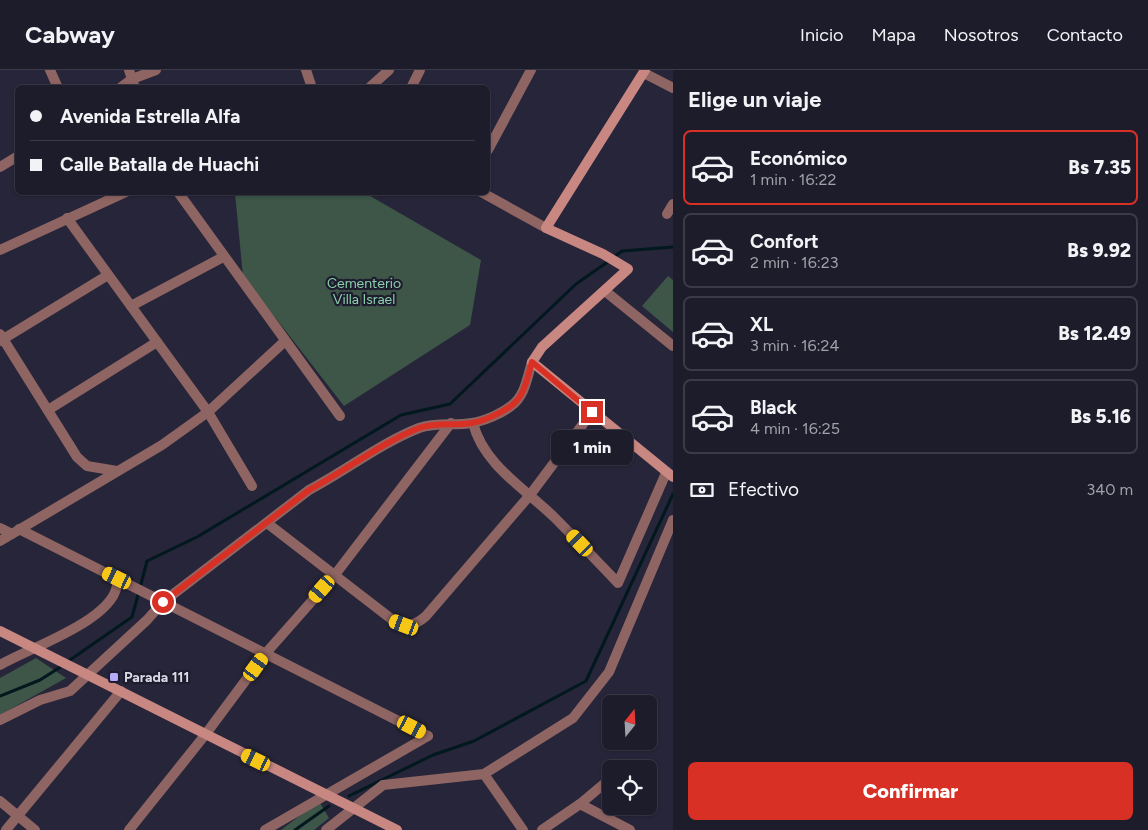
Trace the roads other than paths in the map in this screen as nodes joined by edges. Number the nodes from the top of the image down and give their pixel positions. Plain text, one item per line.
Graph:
1 (50, 70) edge
2 (156, 70) edge
3 (306, 70) edge
4 (389, 70) edge
5 (420, 70) edge
6 (531, 70) edge
7 (644, 72) edge
8 (132, 79) edge
9 (57, 85) edge
10 (311, 85) edge
11 (372, 85) edge
12 (412, 85) edge
13 (673, 88) edge
14 (490, 146) edge
15 (15, 158) edge
16 (0, 167) edge
17 (119, 195) edge
18 (180, 195) edge
19 (486, 195) edge
20 (673, 204) edge
21 (667, 214) dead end
22 (67, 218) junction
23 (546, 228) junction
24 (0, 250) edge
25 (223, 257) junction
26 (108, 275) junction
27 (605, 291) junction
28 (131, 306) junction
29 (1, 338) edge
30 (158, 342) junction
31 (284, 342) junction
32 (673, 346) edge
33 (532, 362) junction
34 (48, 410) junction
35 (208, 412) junction
36 (592, 412) junction
37 (340, 416) dead end
38 (452, 423) junction
39 (473, 423) junction
40 (117, 471) junction
41 (669, 475) edge
42 (252, 486) dead end
43 (530, 495) junction
44 (673, 520) edge
45 (267, 523) junction
46 (0, 528) edge
47 (16, 532) junction
48 (0, 541) edge
49 (334, 576) junction
50 (117, 578) junction
51 (163, 602) junction
52 (0, 631) edge
53 (36, 649) junction
54 (266, 653) junction
55 (0, 665) edge
56 (88, 675) junction
57 (120, 691) junction
58 (0, 720) edge
59 (205, 735) junction
60 (484, 774) junction
61 (602, 786) edge
62 (326, 794) junction
63 (0, 801) edge
64 (580, 804) junction
65 (354, 808) junction
66 (18, 816) junction
67 (6, 830) edge
68 (35, 830) edge
69 (129, 830) edge
70 (265, 830) edge
71 (326, 830) edge
72 (398, 830) edge
73 (523, 830) edge
74 (542, 830) edge
75 (630, 830) edge

1 - 9 street
2 - 8 street
3 - 10 street
4 - 11 street
5 - 12 street
6 - 14 street
7 - 13 street
7 - 23 street
15 - 16 street
17 - 22 street
18 - 25 street
19 - 23 street
20 - 21 street
22 - 24 street
22 - 26 street
23 - 27 street
25 - 28 street
25 - 31 street
26 - 28 street
26 - 29 street
27 - 32 street
27 - 33 street
28 - 30 street
29 - 34 street
30 - 34 street
30 - 35 street
31 - 35 street
31 - 37 street
33 - 36 street
33 - 39 street
34 - 40 street
35 - 40 street
35 - 42 street
36 - 41 street
36 - 43 street
38 - 39 street
38 - 45 street
38 - 49 street
39 - 43 street
40 - 47 street
41 - 43 street
43 - 49 street
44 - 60 street
45 - 49 street
45 - 51 street
46 - 47 street
47 - 48 street
47 - 50 street
49 - 54 street
50 - 51 street
50 - 53 street
51 - 54 street
51 - 56 street
52 - 53 street
53 - 55 street
53 - 56 street
54 - 59 street
54 - 62 street
56 - 57 street
56 - 58 street
57 - 59 street
57 - 66 street
59 - 62 street
59 - 69 street
60 - 65 street
60 - 73 street
61 - 64 street
62 - 65 street
62 - 70 street
63 - 66 street
64 - 74 street
64 - 75 street
65 - 71 street
65 - 72 street
66 - 67 street
66 - 68 street

